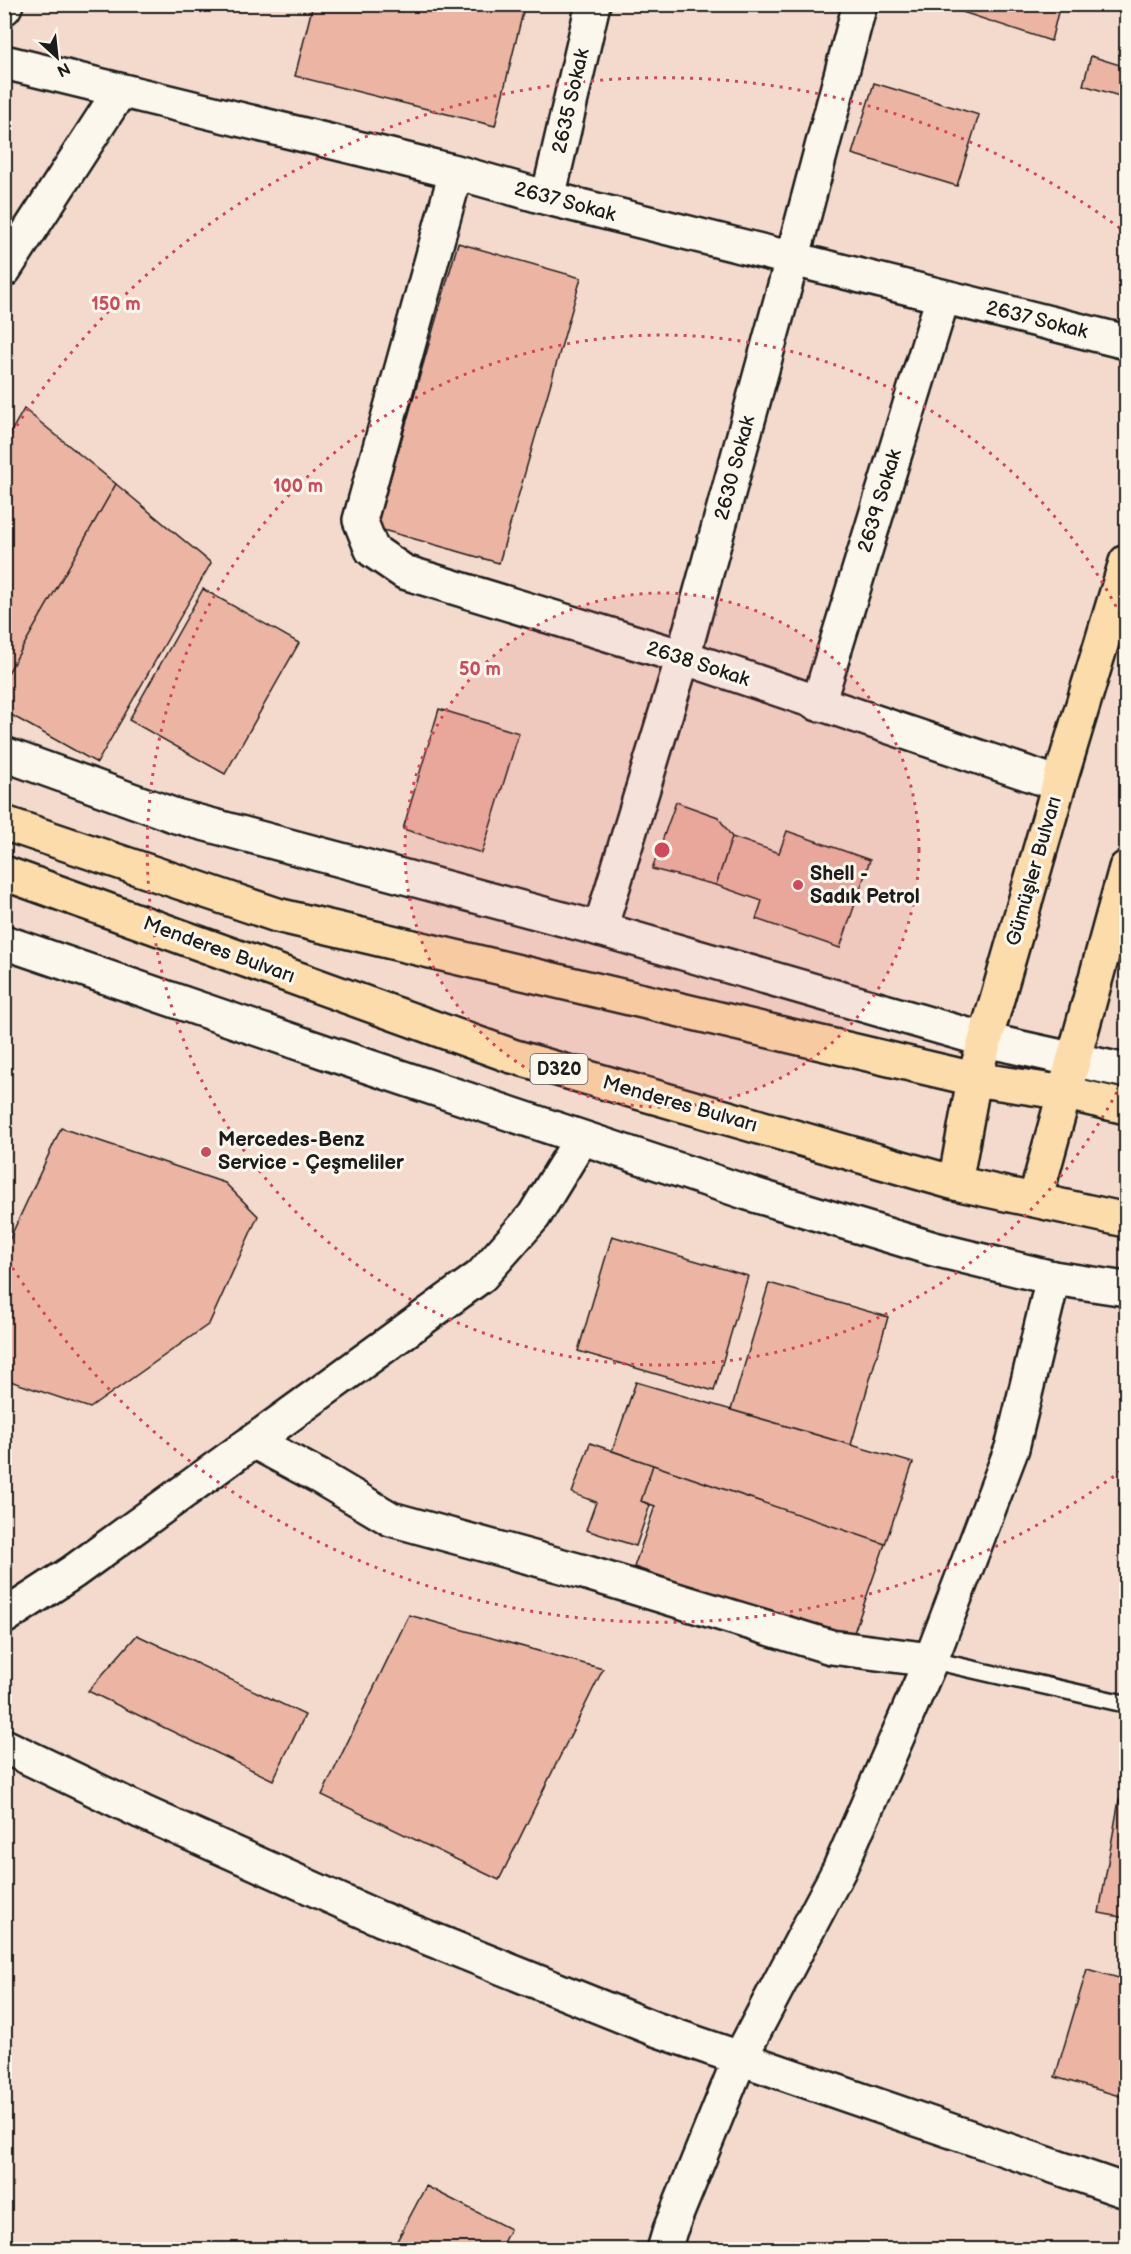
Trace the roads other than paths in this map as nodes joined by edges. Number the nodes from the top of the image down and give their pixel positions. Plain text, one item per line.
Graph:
1 (593, 4) edge
2 (860, 4) edge
3 (4, 62) edge
4 (120, 91) junction
5 (456, 172) junction
6 (548, 198) junction
7 (792, 260) junction
8 (4, 270) edge
9 (943, 297) junction
10 (1126, 342) edge
11 (1126, 562) edge
12 (682, 657) junction
13 (818, 704) junction
14 (4, 754) edge
15 (1059, 784) junction
16 (4, 823) edge
17 (1126, 868) edge
18 (4, 873) edge
19 (600, 929) junction
20 (4, 942) edge
21 (985, 1040) junction
22 (1075, 1059) junction
23 (1126, 1071) edge
24 (974, 1079) junction
25 (1066, 1093) junction
26 (1126, 1107) edge
27 (581, 1139) junction
28 (955, 1184) junction
29 (1035, 1200) junction
30 (1126, 1220) edge
31 (1053, 1278) junction
32 (1126, 1289) edge
33 (253, 1441) junction
34 (4, 1617) edge
35 (931, 1660) junction
36 (1126, 1704) edge
37 (4, 1746) edge
38 (740, 2058) junction
39 (1126, 2191) edge
40 (664, 2250) edge

1 - 6 street, 2635 Sokak
2 - 7 street, 2630 Sokak
3 - 4 street, 2637 Sokak
4 - 5 street, 2637 Sokak
4 - 8 street
5 - 6 street, 2637 Sokak
5 - 12 street, 2638 Sokak
6 - 7 street, 2637 Sokak
7 - 9 street, 2637 Sokak
7 - 12 street, 2630 Sokak
9 - 10 street, 2637 Sokak
9 - 13 street, 2639 Sokak
11 - 15 main road, Gümüşler Bulvarı
12 - 13 street, 2638 Sokak
12 - 19 street, 2630 Sokak
13 - 15 street, 2638 Sokak
14 - 19 street
15 - 21 main road, Gümüşler Bulvarı
16 - 24 main road
17 - 22 main road
18 - 28 main road, Menderes Bulvarı / D320
19 - 21 street
20 - 27 street
21 - 22 street
21 - 24 main road, Gümüşler Bulvarı
22 - 23 street
22 - 25 main road
24 - 25 main road
24 - 28 main road, Gümüşler Bulvarı
25 - 26 main road
25 - 29 main road
27 - 31 street
27 - 33 street
28 - 29 main road, Menderes Bulvarı / D320
29 - 30 main road, Menderes Bulvarı / D320
31 - 32 street
31 - 35 street
33 - 34 street
33 - 35 street
35 - 36 lane
35 - 38 street
37 - 38 street
38 - 39 street
38 - 40 street

